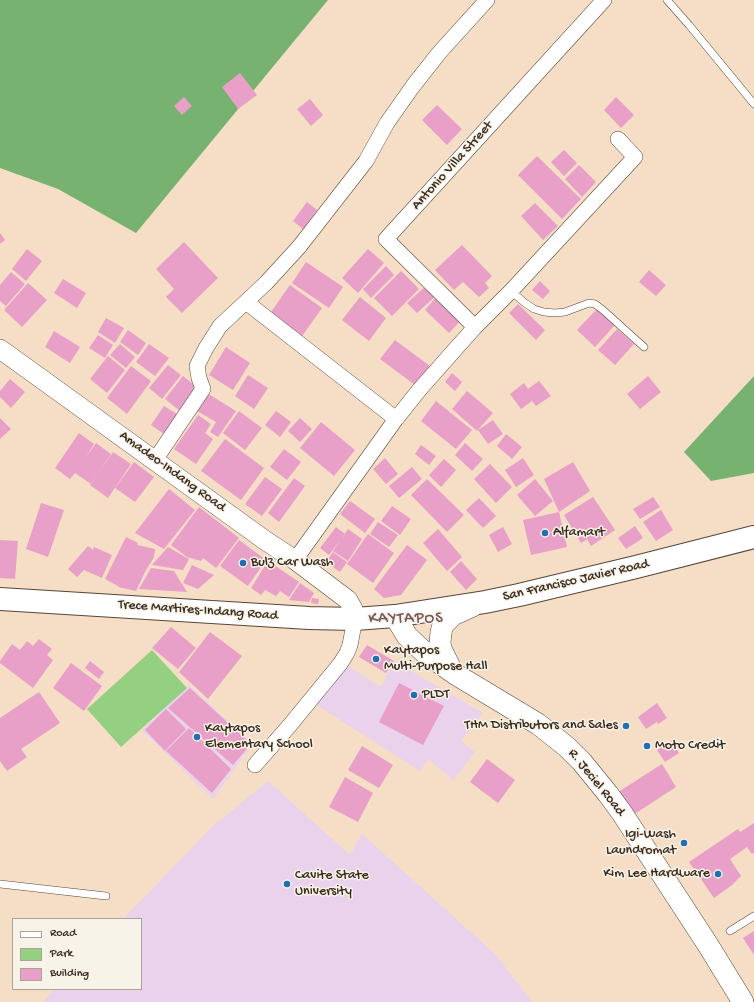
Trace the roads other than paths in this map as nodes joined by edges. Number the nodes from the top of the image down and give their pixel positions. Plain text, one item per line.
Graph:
1 (487, 0) edge
2 (604, 0) edge
3 (667, 0) edge
4 (754, 104) edge
5 (618, 139) dead end
6 (511, 291) junction
7 (246, 302) junction
8 (475, 327) junction
9 (644, 347) dead end
10 (0, 349) edge
11 (396, 419) junction
12 (155, 460) junction
13 (754, 537) edge
14 (295, 560) junction
15 (0, 599) edge
16 (485, 602) junction
17 (395, 616) junction
18 (355, 619) junction
19 (455, 674) junction
20 (255, 765) dead end
21 (0, 884) edge
22 (106, 896) dead end
23 (754, 916) edge
24 (730, 931) dead end
25 (743, 1002) edge

1 - 7 street
2 - 8 street, Antonio Villa Street
3 - 4 lane
5 - 6 street
6 - 8 street
6 - 9 lane
7 - 11 street
7 - 12 street
8 - 11 street
10 - 12 street, Amadeo-Indang Road
11 - 14 street
12 - 14 street, Amadeo-Indang Road
13 - 16 main road, San Francisco Javier Road
14 - 18 street, Amadeo-Indang Road
15 - 18 main road, Trece Martires-Indang Road
16 - 17 main road, San Francisco Javier Road
16 - 19 main road
17 - 18 main road, Trece Martires-Indang Road
17 - 19 main road, R. Jeciel Road
18 - 20 street
19 - 25 main road, R. Jeciel Road
21 - 22 lane
23 - 24 lane

